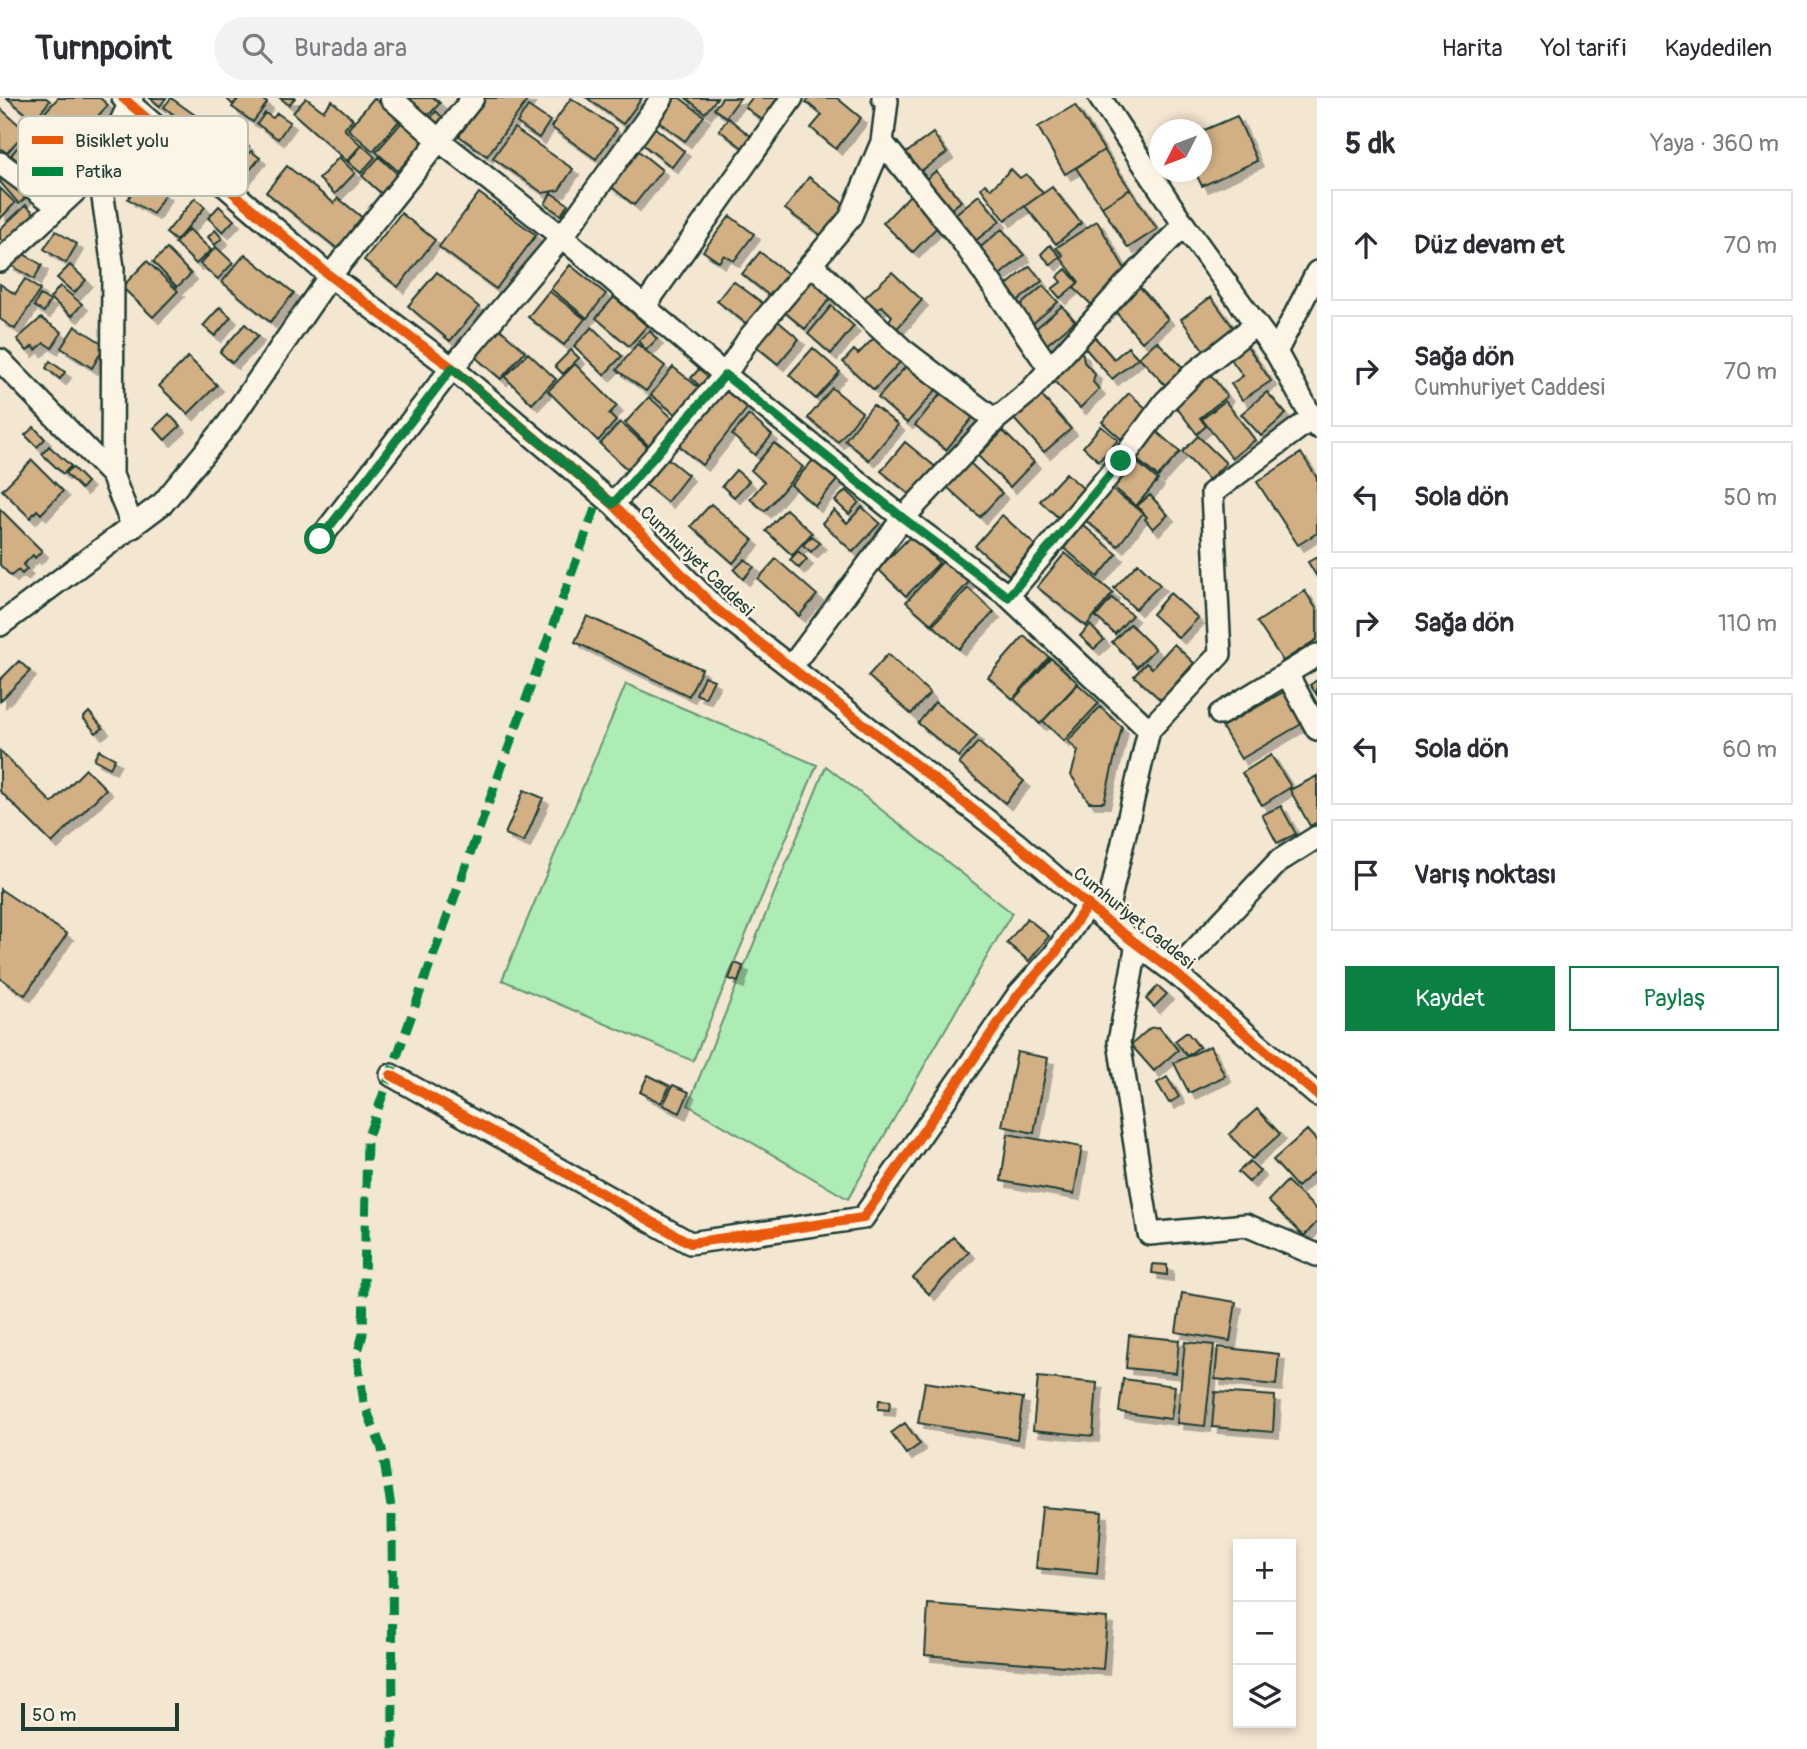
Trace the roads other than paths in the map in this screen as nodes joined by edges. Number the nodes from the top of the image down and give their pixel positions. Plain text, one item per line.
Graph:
1 (391, 98) edge
2 (473, 98) edge
3 (662, 98) edge
4 (792, 98) edge
5 (883, 98) edge
6 (1100, 98) edge
7 (128, 100) edge
8 (146, 116) edge
9 (440, 141) junction
10 (881, 142) junction
11 (0, 163) edge
12 (18, 176) edge
13 (45, 196) edge
14 (70, 196) edge
15 (103, 196) edge
16 (239, 196) edge
17 (59, 206) junction
18 (1184, 225) junction
19 (562, 237) junction
20 (0, 261) edge
21 (811, 264) junction
22 (1317, 272) edge
23 (331, 276) junction
24 (643, 307) junction
25 (1255, 325) junction
26 (1276, 352) junction
27 (0, 360) edge
28 (452, 368) junction
29 (1050, 369) junction
30 (725, 375) junction
31 (995, 421) junction
32 (1314, 422) edge
33 (112, 475) junction
34 (613, 504) junction
35 (903, 518) junction
36 (133, 527) junction
37 (320, 539) dead end
38 (1008, 597) junction
39 (0, 625) edge
40 (1317, 655) edge
41 (790, 667) junction
42 (1287, 674) junction
43 (1220, 714) dead end
44 (1317, 729) edge
45 (1149, 730) junction
46 (1317, 837) edge
47 (1088, 904) junction
48 (1105, 920) junction
49 (1137, 943) junction
50 (1174, 972) junction
51 (391, 1075) dead end
52 (1317, 1095) edge
53 (1317, 1255) edge

1 - 9 street
2 - 9 street
3 - 19 street
4 - 24 street
5 - 10 street
6 - 18 street
7 - 8 street, Cumhuriyet Caddesi
9 - 19 street
9 - 23 street
10 - 21 street
10 - 29 street
11 - 12 street
13 - 17 street
14 - 17 street
15 - 33 street
16 - 23 street, Cumhuriyet Caddesi
17 - 20 street
18 - 25 street
18 - 29 street
19 - 24 street
19 - 28 street
21 - 30 street
21 - 31 street
22 - 26 street
23 - 28 street, Cumhuriyet Caddesi
23 - 36 street
24 - 30 street
25 - 26 street
25 - 38 street
26 - 32 street
27 - 33 street
28 - 34 street, Cumhuriyet Caddesi
28 - 37 street
29 - 31 street
30 - 34 street
30 - 35 street
31 - 35 street
32 - 45 street
33 - 36 street
34 - 41 street, Cumhuriyet Caddesi
35 - 38 street
35 - 41 street
36 - 39 street
38 - 45 street
40 - 42 street
41 - 47 street, Cumhuriyet Caddesi
42 - 43 street
42 - 44 street
45 - 48 street
46 - 50 street
47 - 48 street, Cumhuriyet Caddesi
47 - 51 street
48 - 49 street, Cumhuriyet Caddesi
49 - 50 street, Cumhuriyet Caddesi
49 - 53 street
50 - 52 street, Cumhuriyet Caddesi

